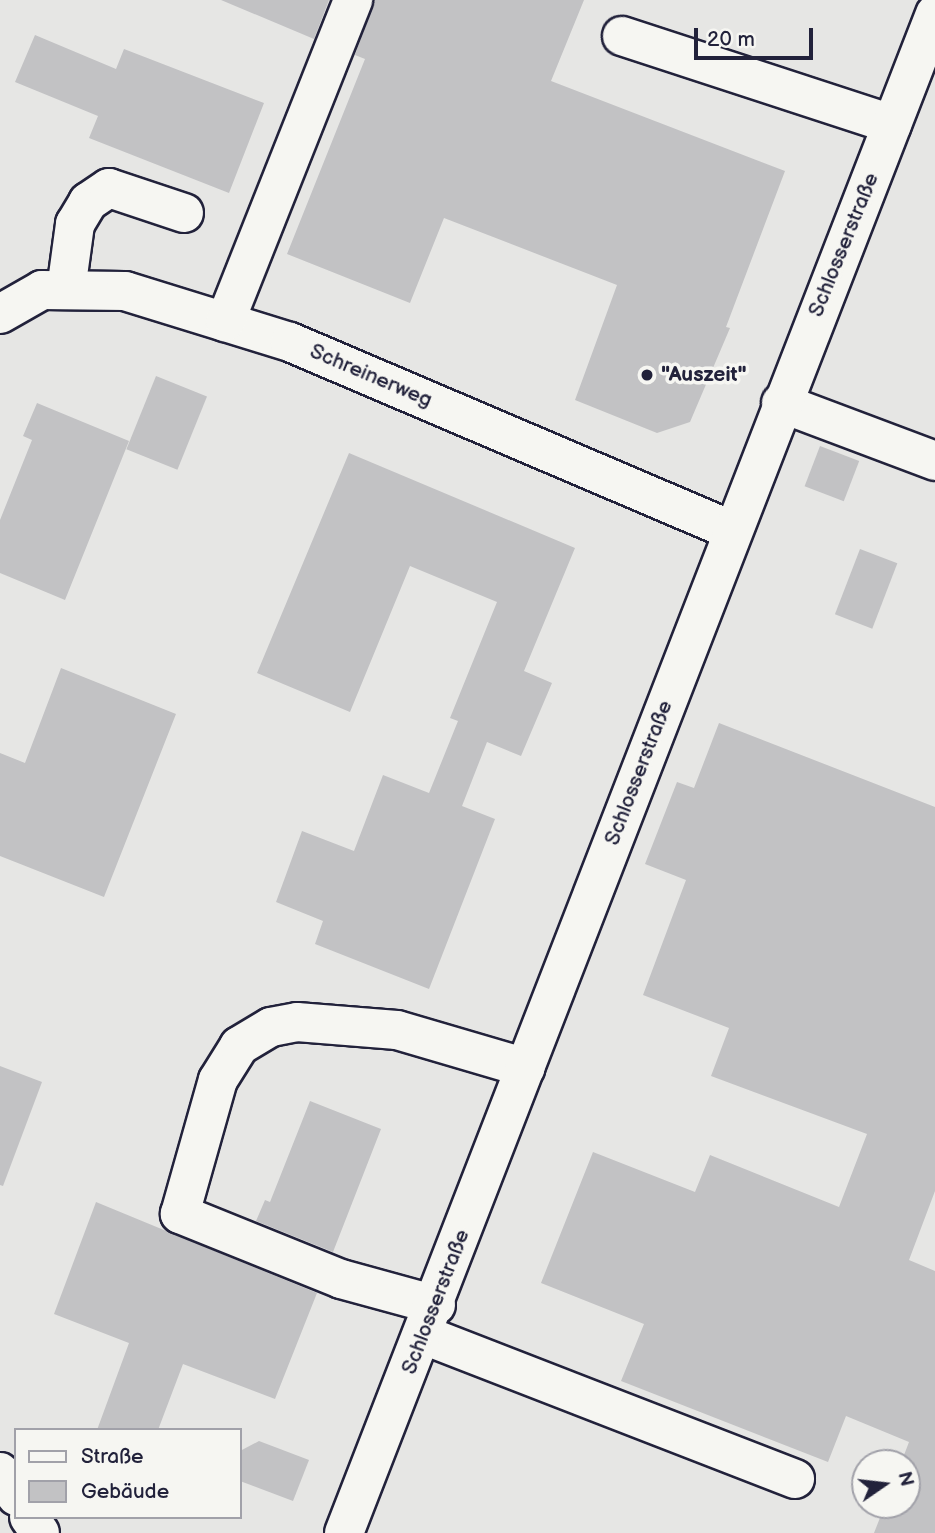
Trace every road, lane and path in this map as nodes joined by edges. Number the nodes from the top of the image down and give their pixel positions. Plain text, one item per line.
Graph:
1 (353, 0) edge
2 (935, 14) edge
3 (622, 36) dead end
4 (891, 124) junction
5 (184, 213) dead end
6 (66, 290) junction
7 (0, 314) edge
8 (225, 322) junction
9 (782, 403) junction
10 (935, 461) edge
11 (731, 530) junction
12 (526, 1068) junction
13 (430, 1320) junction
14 (0, 1472) edge
15 (795, 1479) dead end
16 (14, 1493) edge
17 (344, 1533) edge

1 - 8 street
2 - 4 street, Schlosserstraße
3 - 4 street
4 - 9 street, Schlosserstraße
5 - 6 street
6 - 7 street, Schreinerweg
6 - 8 street, Schreinerweg
8 - 11 street, Schreinerweg
9 - 10 street
9 - 11 street, Schlosserstraße
11 - 12 street, Schlosserstraße
12 - 13 street, Schlosserstraße
12 - 13 street
13 - 15 street
13 - 17 street, Schlosserstraße
14 - 16 street

